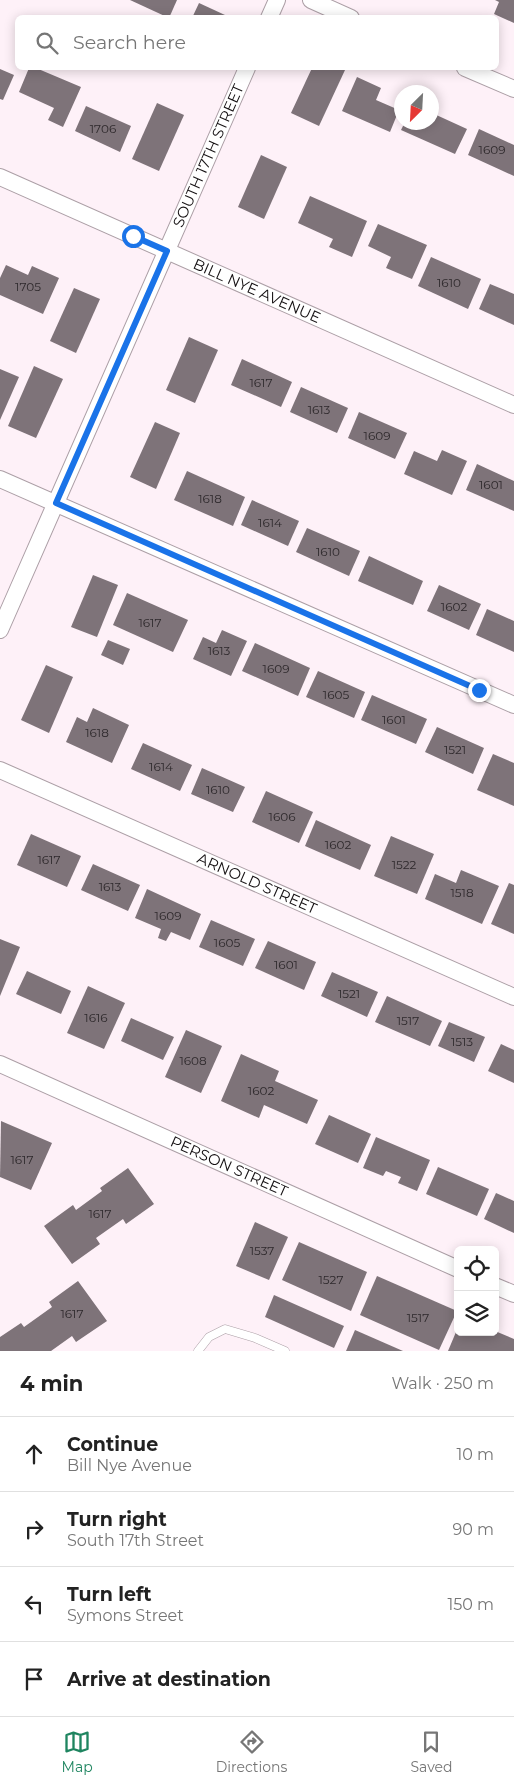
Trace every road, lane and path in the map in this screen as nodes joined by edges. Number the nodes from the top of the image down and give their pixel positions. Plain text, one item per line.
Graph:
1 (277, 0) edge
2 (311, 0) edge
3 (270, 15) edge
4 (344, 15) edge
5 (246, 70) edge
6 (471, 70) edge
7 (514, 89) edge
8 (0, 177) edge
9 (167, 251) junction
10 (514, 405) edge
11 (0, 479) edge
12 (56, 503) junction
13 (0, 630) edge
14 (514, 705) edge
15 (0, 770) edge
16 (514, 997) edge
17 (0, 1064) edge
18 (454, 1267) edge
19 (499, 1288) edge
20 (514, 1294) edge
21 (198, 1351) edge
22 (285, 1351) edge

1 - 3 street
2 - 4 street
5 - 9 street, SOUTH 17TH STREET
6 - 7 street
8 - 9 street, BILL NYE AVENUE
9 - 10 street, BILL NYE AVENUE
9 - 12 street, SOUTH 17TH STREET
11 - 12 street
12 - 13 street, SOUTH 17TH STREET
12 - 14 street
15 - 16 street, ARNOLD STREET
17 - 18 street, PERSON STREET
19 - 20 street
21 - 22 lane

